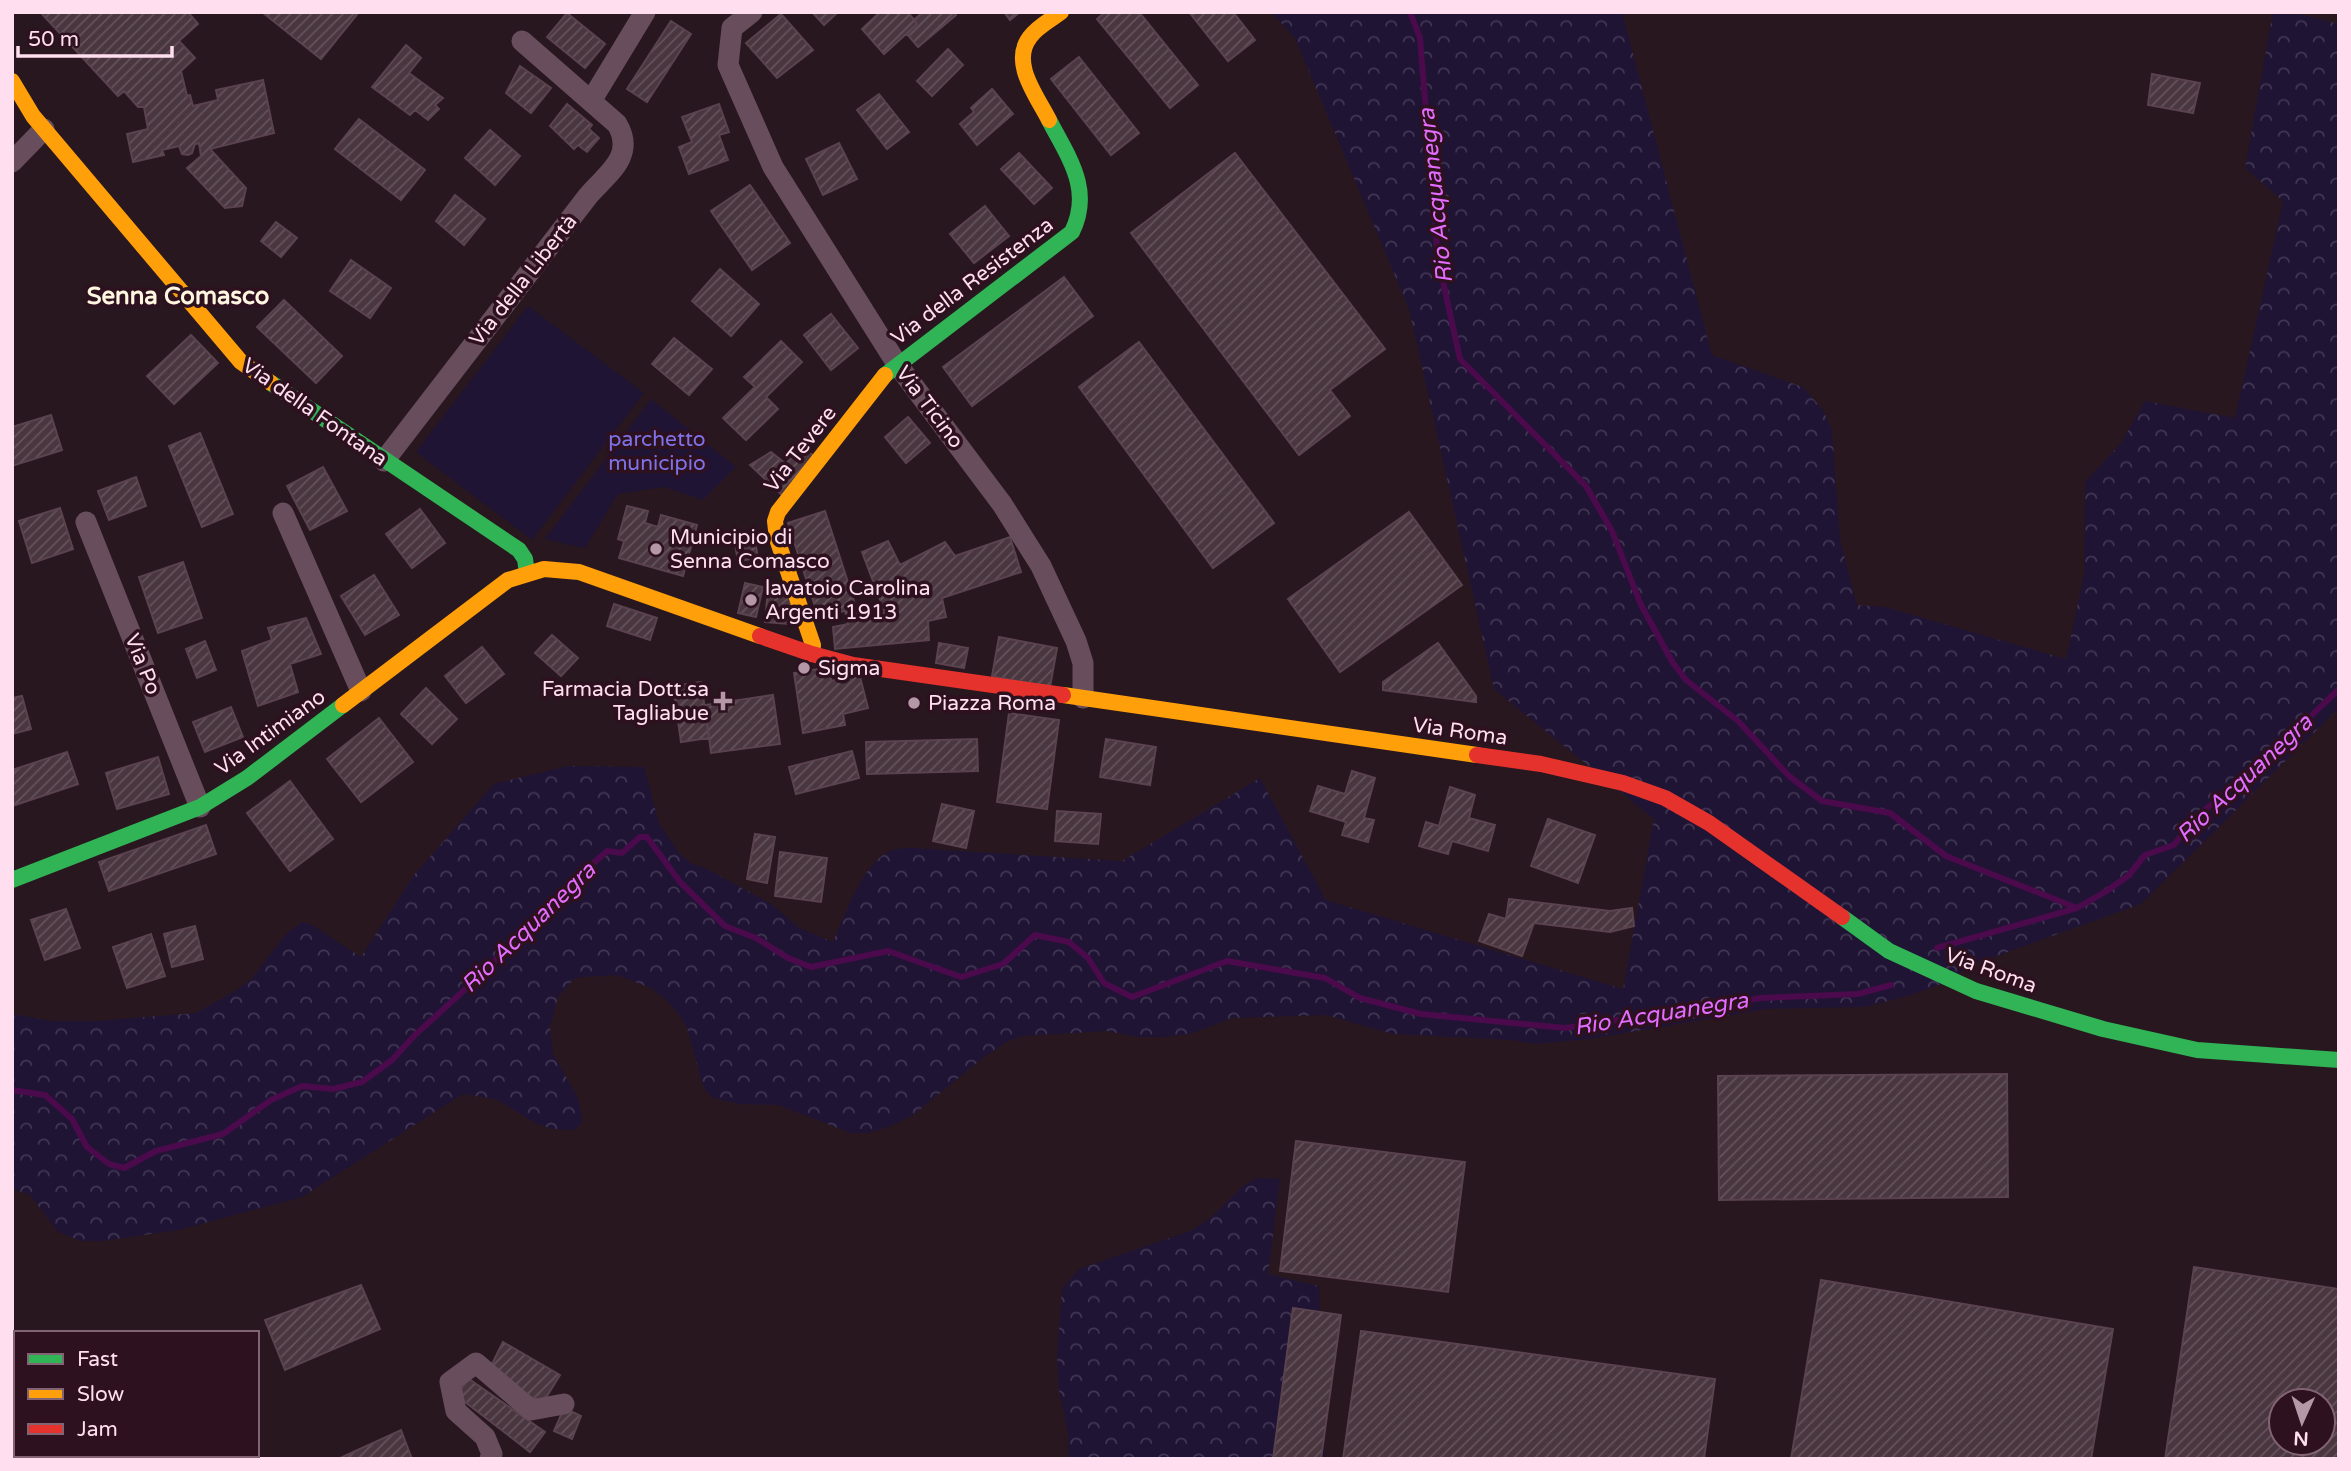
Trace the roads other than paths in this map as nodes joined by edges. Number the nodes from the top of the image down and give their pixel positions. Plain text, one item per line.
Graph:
1 (752, 12) edge
2 (1060, 13) edge
3 (638, 15) edge
4 (522, 40) dead end
5 (12, 81) edge
6 (591, 101) junction
7 (44, 129) junction
8 (12, 162) edge
9 (897, 364) junction
10 (383, 461) junction
11 (284, 513) dead end
12 (86, 522) dead end
13 (527, 573) junction
14 (812, 654) junction
15 (361, 691) junction
16 (1083, 698) junction
17 (200, 807) junction
18 (12, 880) edge
19 (2339, 1060) edge
20 (564, 1404) dead end
21 (489, 1459) edge

1 - 9 street, Via Ticino
2 - 9 street, Via della Resistenza
3 - 6 street
4 - 6 street, Via della Libertà
5 - 7 street, Via della Fontana
6 - 10 street, Via della Libertà
7 - 8 street
7 - 10 street, Via della Fontana
9 - 14 street, Via Tevere
9 - 16 street, Via Ticino
10 - 13 street, Via della Fontana
11 - 15 street
12 - 17 street, Via Po
13 - 14 street, Via Roma
13 - 15 street, Via Intimiano
14 - 16 street, Via Roma
15 - 17 street, Via Intimiano
16 - 19 street, Via Roma
17 - 18 street, Via Intimiano
20 - 21 street

